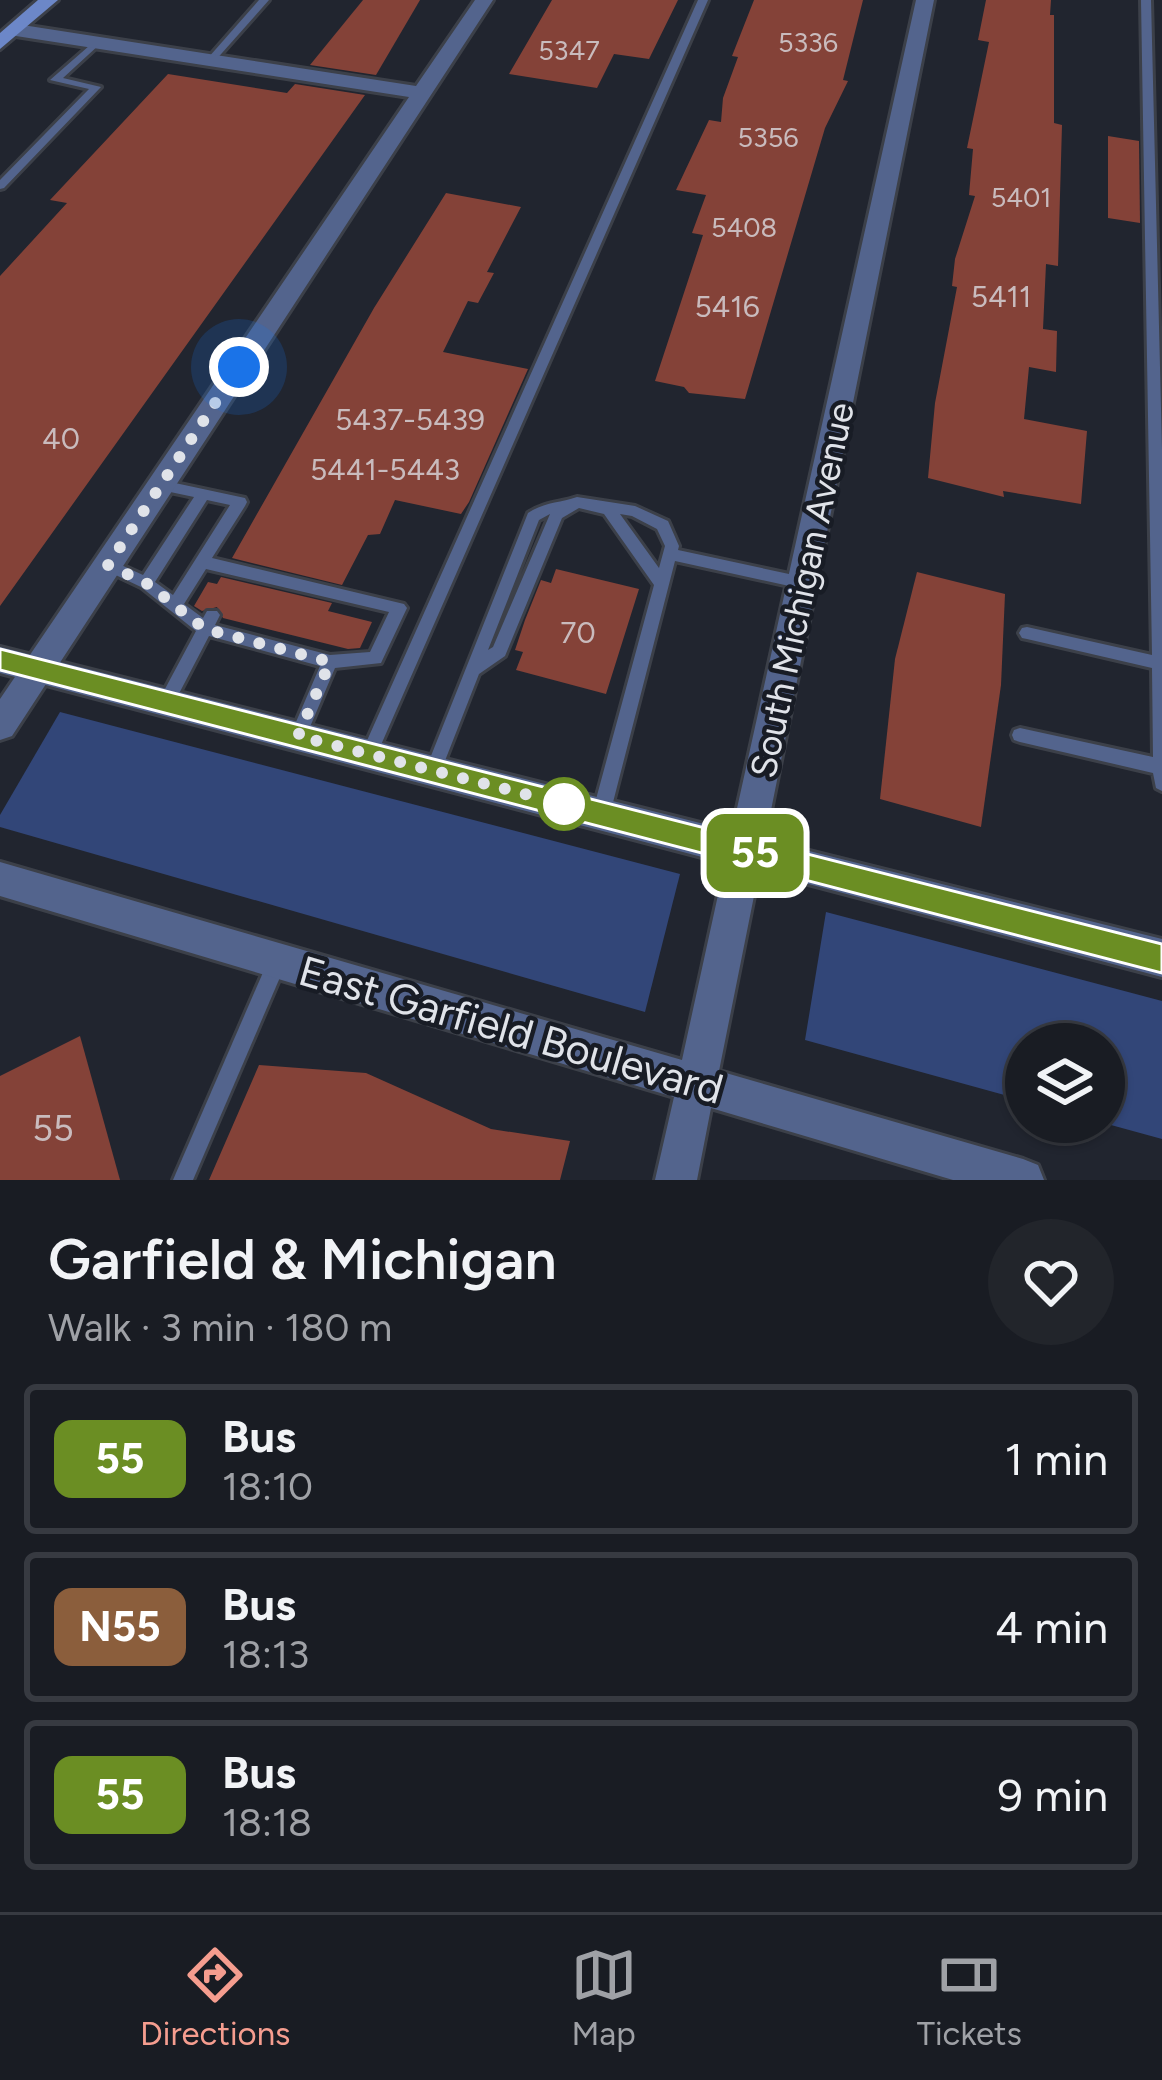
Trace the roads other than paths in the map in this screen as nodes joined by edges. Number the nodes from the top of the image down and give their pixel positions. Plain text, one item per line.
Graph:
1 (49, 0) edge
2 (264, 0) edge
3 (484, 0) edge
4 (703, 0) edge
5 (925, 0) edge
6 (1146, 0) edge
7 (5, 33) edge
8 (97, 42) junction
9 (211, 60) junction
10 (422, 92) junction
11 (0, 186) edge
12 (161, 484) junction
13 (204, 494) junction
14 (597, 505) junction
15 (670, 554) junction
16 (202, 562) junction
17 (108, 565) junction
18 (239, 570) junction
19 (146, 583) junction
20 (803, 583) junction
21 (297, 584) junction
22 (662, 584) junction
23 (230, 586) dead end
24 (350, 597) junction
25 (289, 601) dead end
26 (175, 605) junction
27 (341, 614) dead end
28 (208, 622) junction
29 (1027, 633) dead end
30 (325, 655) junction
31 (0, 660) edge
32 (1159, 663) edge
33 (38, 669) junction
34 (166, 702) junction
35 (0, 726) edge
36 (1020, 735) dead end
37 (298, 736) junction
38 (368, 754) junction
39 (1162, 767) edge
40 (433, 771) junction
41 (1162, 783) edge
42 (601, 814) junction
43 (748, 851) junction
44 (0, 879) edge
45 (1162, 958) edge
46 (278, 961) junction
47 (697, 1084) junction
48 (183, 1180) edge
49 (676, 1180) edge
50 (1023, 1180) edge

1 - 7 main road
2 - 9 lane
3 - 10 street
4 - 38 lane
5 - 20 street, South Michigan Avenue
6 - 32 lane
7 - 8 street
8 - 9 street
8 - 11 lane
9 - 10 street
10 - 12 street
12 - 13 lane
12 - 17 street
13 - 16 lane
13 - 19 lane
14 - 15 lane
14 - 22 lane
14 - 40 lane
15 - 20 lane
15 - 22 lane
16 - 18 lane
16 - 26 lane
17 - 19 lane
17 - 33 street
18 - 21 lane
18 - 23 lane
19 - 26 lane
20 - 43 street, South Michigan Avenue
21 - 24 lane
21 - 25 lane
22 - 42 lane
24 - 27 lane
24 - 30 lane
26 - 28 lane
28 - 30 lane
28 - 34 lane
29 - 32 lane
30 - 37 lane
31 - 33 street
32 - 39 lane
33 - 34 street
33 - 35 street
34 - 37 street
36 - 39 lane
37 - 38 street
38 - 40 street
39 - 41 lane
40 - 42 street
42 - 43 street
43 - 45 street
43 - 47 street, South Michigan Avenue
44 - 46 street, East Garfield Boulevard
46 - 47 street, East Garfield Boulevard
46 - 48 lane
47 - 49 street, South Michigan Avenue
47 - 50 street, East Garfield Boulevard

